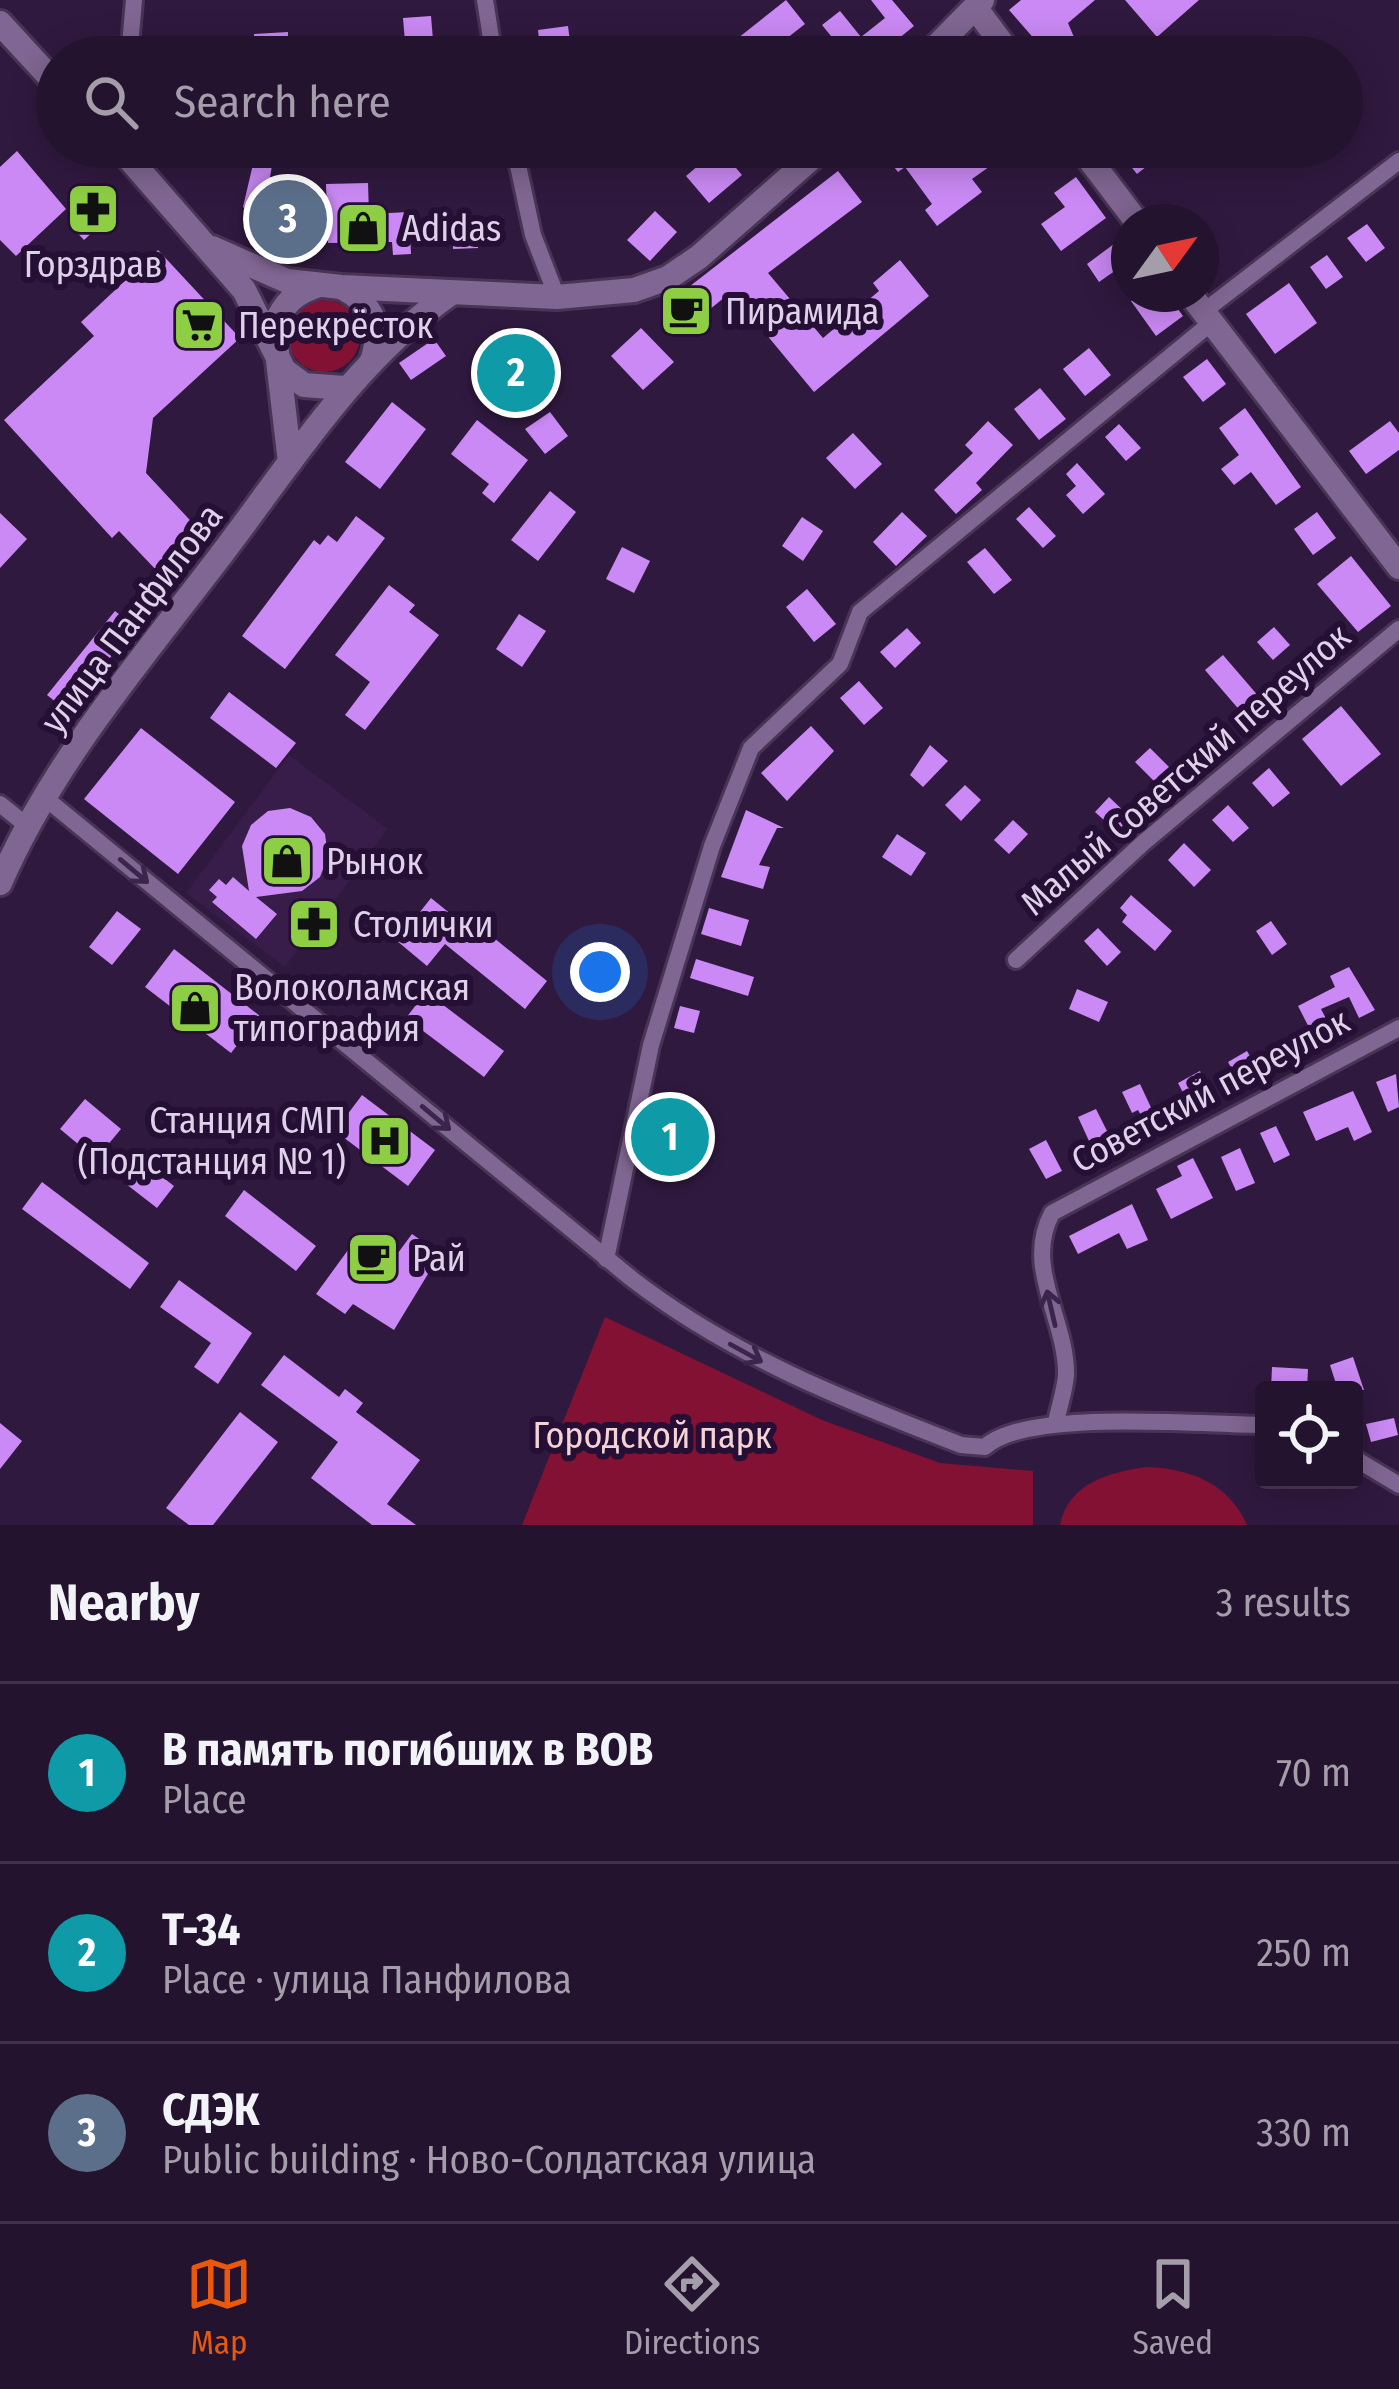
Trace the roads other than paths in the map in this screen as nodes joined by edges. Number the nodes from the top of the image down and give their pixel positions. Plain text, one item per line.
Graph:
1 (134, 0) edge
2 (485, 0) edge
3 (978, 3) edge
4 (0, 23) edge
5 (131, 36) edge
6 (491, 36) edge
7 (946, 36) edge
8 (999, 36) edge
9 (36, 62) edge
10 (1399, 161) edge
11 (139, 168) edge
12 (519, 168) edge
13 (799, 168) edge
14 (1096, 168) edge
15 (1123, 204) edge
16 (212, 248) junction
17 (331, 286) junction
18 (450, 294) junction
19 (1219, 296) edge
20 (556, 297) junction
21 (1199, 312) edge
22 (1203, 312) edge
23 (274, 350) junction
24 (371, 363) junction
25 (344, 388) junction
26 (290, 462) junction
27 (1399, 567) edge
28 (1399, 629) edge
29 (44, 797) junction
30 (0, 804) edge
31 (26, 825) junction
32 (0, 883) edge
33 (1016, 960) dead end
34 (1399, 1028) edge
35 (606, 1259) junction
36 (1056, 1422) junction
37 (1255, 1425) edge
38 (1363, 1463) edge
39 (1399, 1484) edge

1 - 5 street
2 - 6 street
3 - 7 main road
3 - 8 main road
4 - 9 main road
10 - 19 street
11 - 16 main road
12 - 20 street
13 - 20 main road
14 - 15 main road
16 - 17 main road
16 - 23 main road
17 - 18 main road
17 - 23 main road
17 - 24 main road
18 - 20 main road
18 - 24 main road, улица Панфилова
21 - 35 street
22 - 27 main road
23 - 25 main road
23 - 26 main road
24 - 25 main road, улица Панфилова
25 - 26 main road, улица Панфилова
26 - 29 main road, улица Панфилова
28 - 33 street, Малый Советский переулок
29 - 31 main road, улица Панфилова
29 -> 35 street
30 - 31 street
31 - 32 main road, улица Панфилова
36 -> 34 street, Советский переулок
35 -> 36 street
36 - 37 street
38 - 39 street

